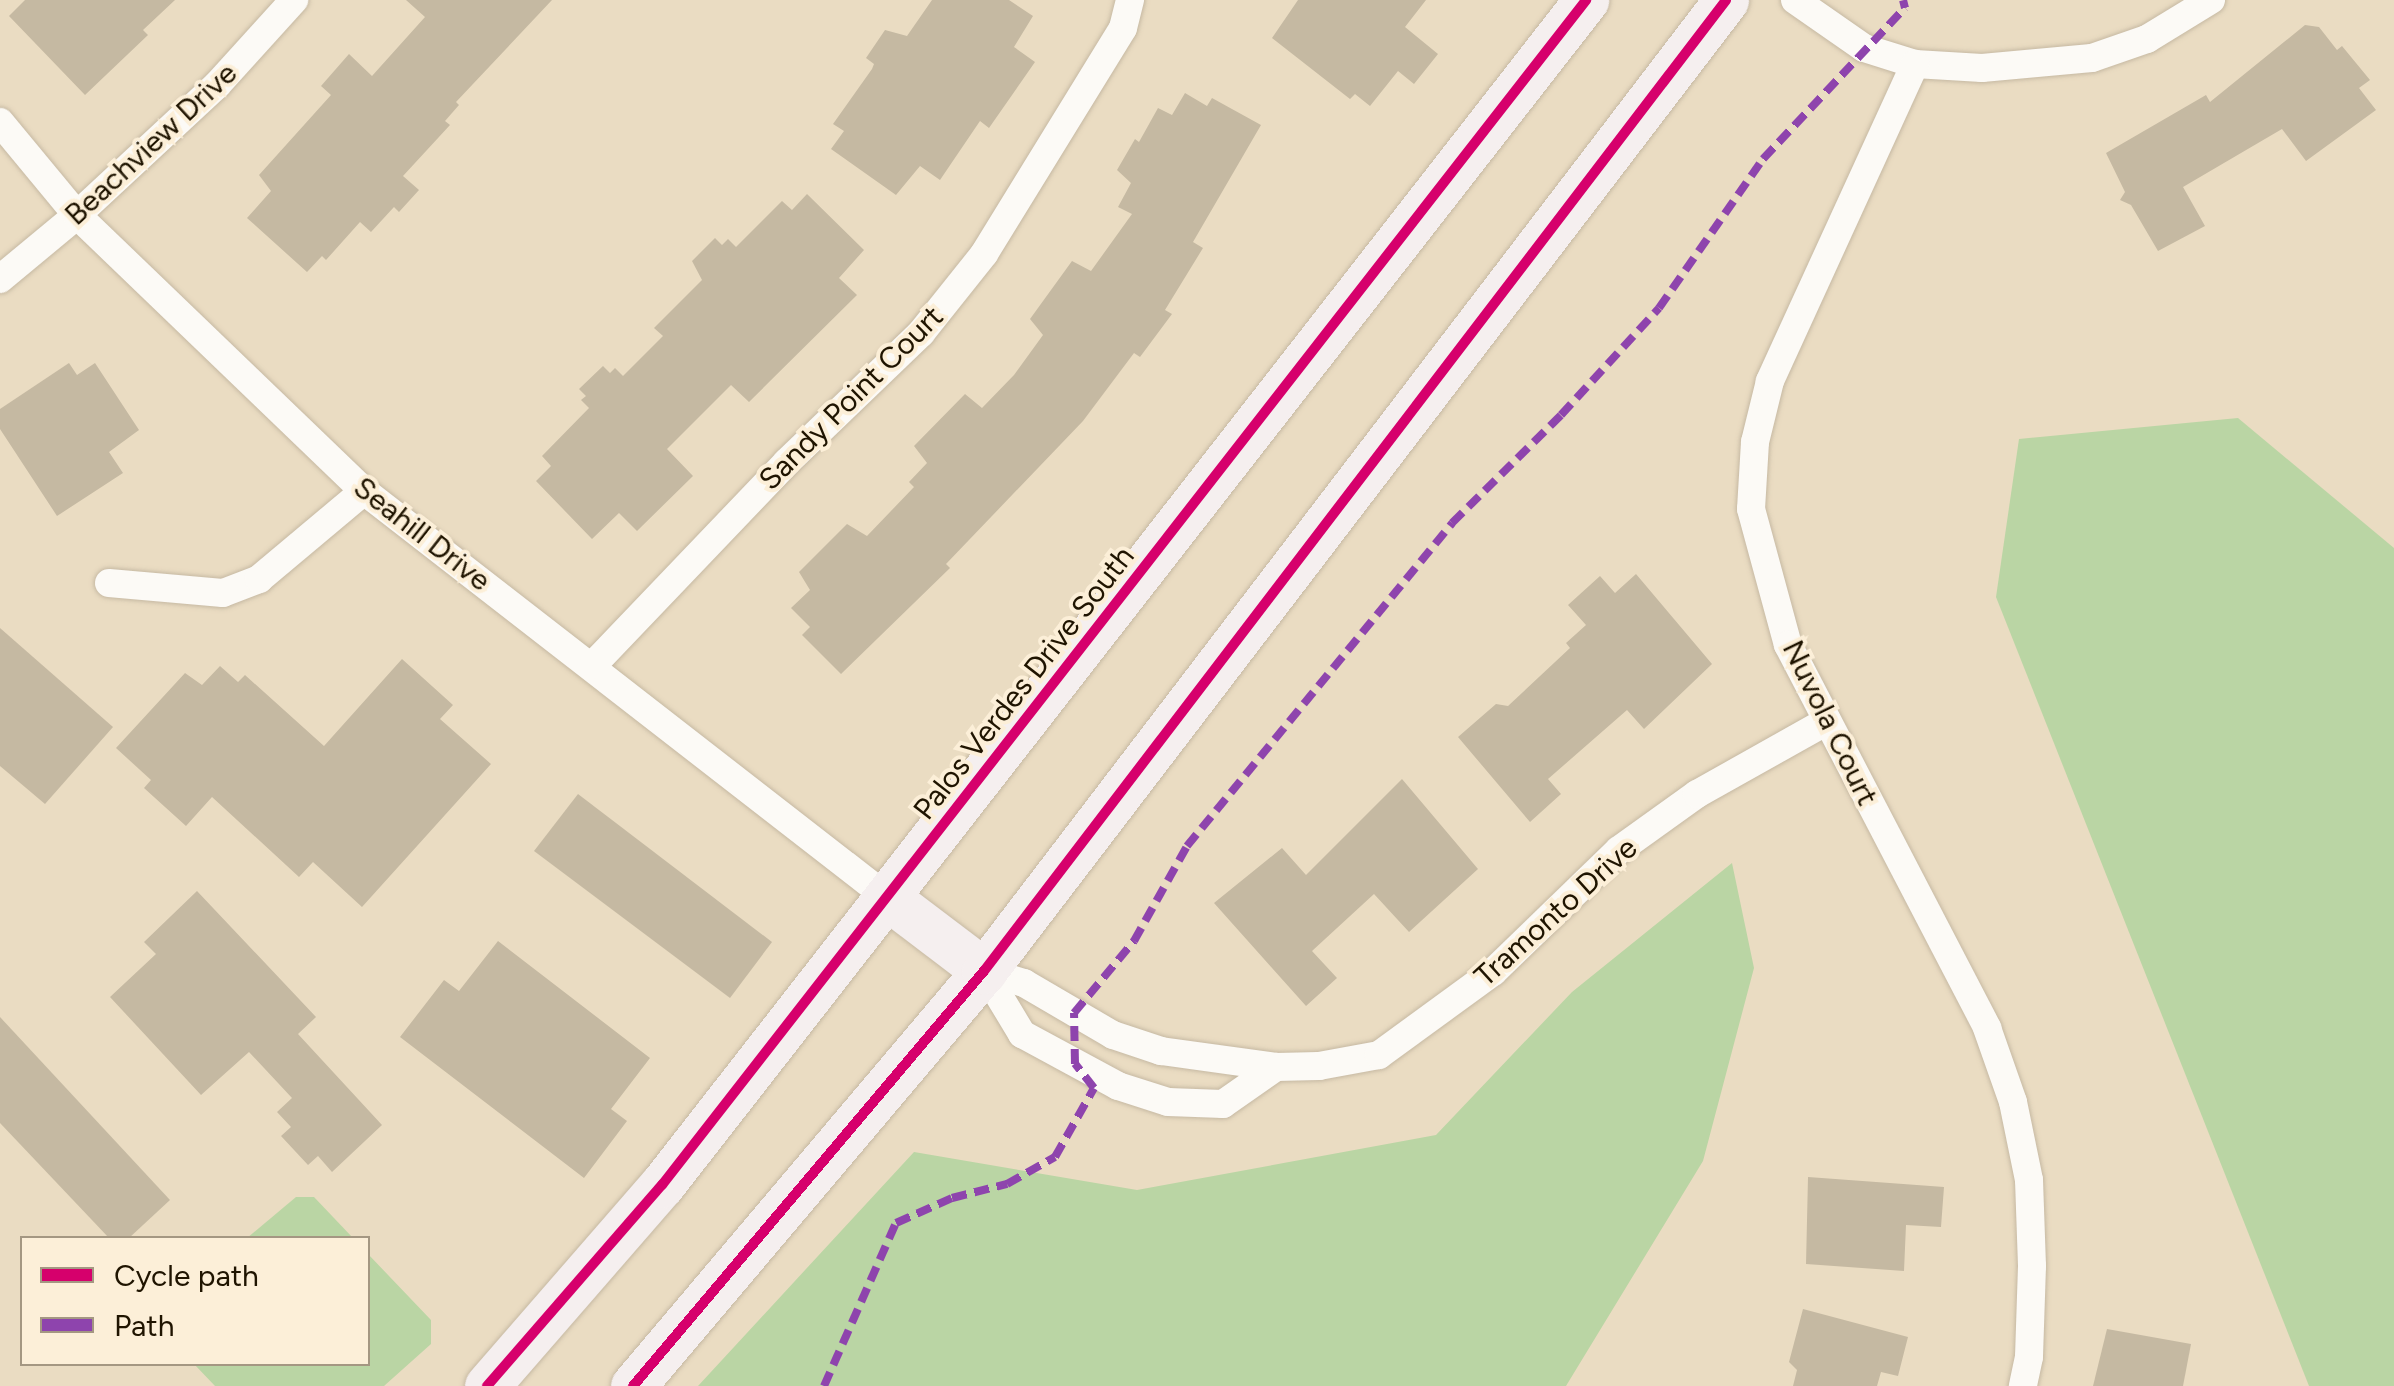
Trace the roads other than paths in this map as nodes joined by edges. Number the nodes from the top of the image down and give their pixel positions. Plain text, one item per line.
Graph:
1 (294, 0) edge
2 (1130, 0) edge
3 (1586, 0) edge
4 (1726, 0) edge
5 (1794, 0) edge
6 (2211, 0) edge
7 (1916, 64) junction
8 (0, 122) edge
9 (77, 215) junction
10 (0, 279) edge
11 (364, 492) junction
12 (109, 583) dead end
13 (593, 665) junction
14 (1827, 721) junction
15 (888, 898) junction
16 (984, 971) junction
17 (1276, 1068) junction
18 (487, 1386) edge
19 (633, 1386) edge
20 (2023, 1386) edge

1 - 9 street, Beachview Drive
2 - 13 street, Sandy Point Court
3 - 15 main road, Palos Verdes Drive South
4 - 16 main road
5 - 7 street
6 - 7 street
7 - 14 street, Nuvola Court
8 - 9 street, Seahill Drive
9 - 10 street, Beachview Drive
9 - 11 street, Seahill Drive
11 - 12 street
11 - 13 street, Seahill Drive
13 - 15 street, Seahill Drive
14 - 17 street, Tramonto Drive
14 - 20 street, Nuvola Court
15 - 16 main road
15 - 18 main road, Palos Verdes Drive South
16 - 17 street, Tramonto Drive
16 - 17 street
16 - 19 main road

